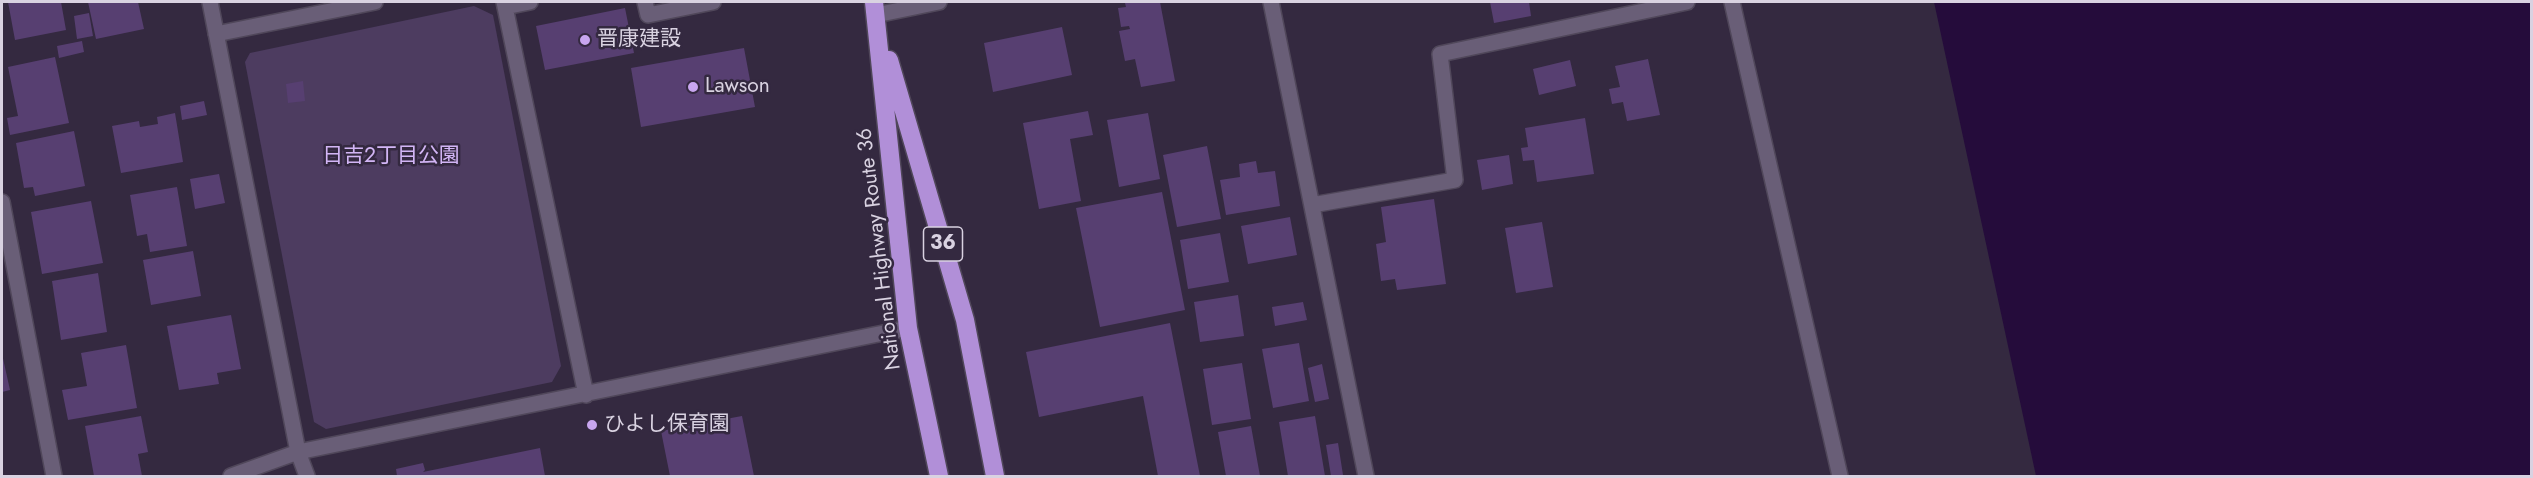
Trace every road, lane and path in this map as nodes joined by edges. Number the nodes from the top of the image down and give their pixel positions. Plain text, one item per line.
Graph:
1 (210, 2) edge
2 (375, 2) edge
3 (530, 2) edge
4 (645, 2) edge
5 (713, 2) edge
6 (939, 2) edge
7 (1270, 2) edge
8 (1687, 2) edge
9 (1732, 2) edge
10 (505, 4) edge
11 (875, 8) edge
12 (216, 34) junction
13 (2, 202) edge
14 (1312, 205) junction
15 (908, 328) junction
16 (585, 395) junction
17 (298, 452) junction
18 (54, 477) edge
19 (231, 477) edge
20 (307, 477) edge
21 (939, 477) edge
22 (995, 477) edge
23 (1366, 477) edge
24 (1840, 477) edge

1 - 12 street
2 - 12 street
3 - 10 street
4 - 5 street
6 - 11 street
7 - 14 street
8 - 14 street
9 - 24 street
10 - 16 street
11 - 15 highway, National Highway Route 36 / 36
11 - 22 highway, National Highway Route 36 / 36
12 - 17 street
13 - 18 street
14 - 23 street
15 - 16 street
15 - 21 highway, National Highway Route 36 / 36
16 - 17 street
17 - 19 street
17 - 20 street

